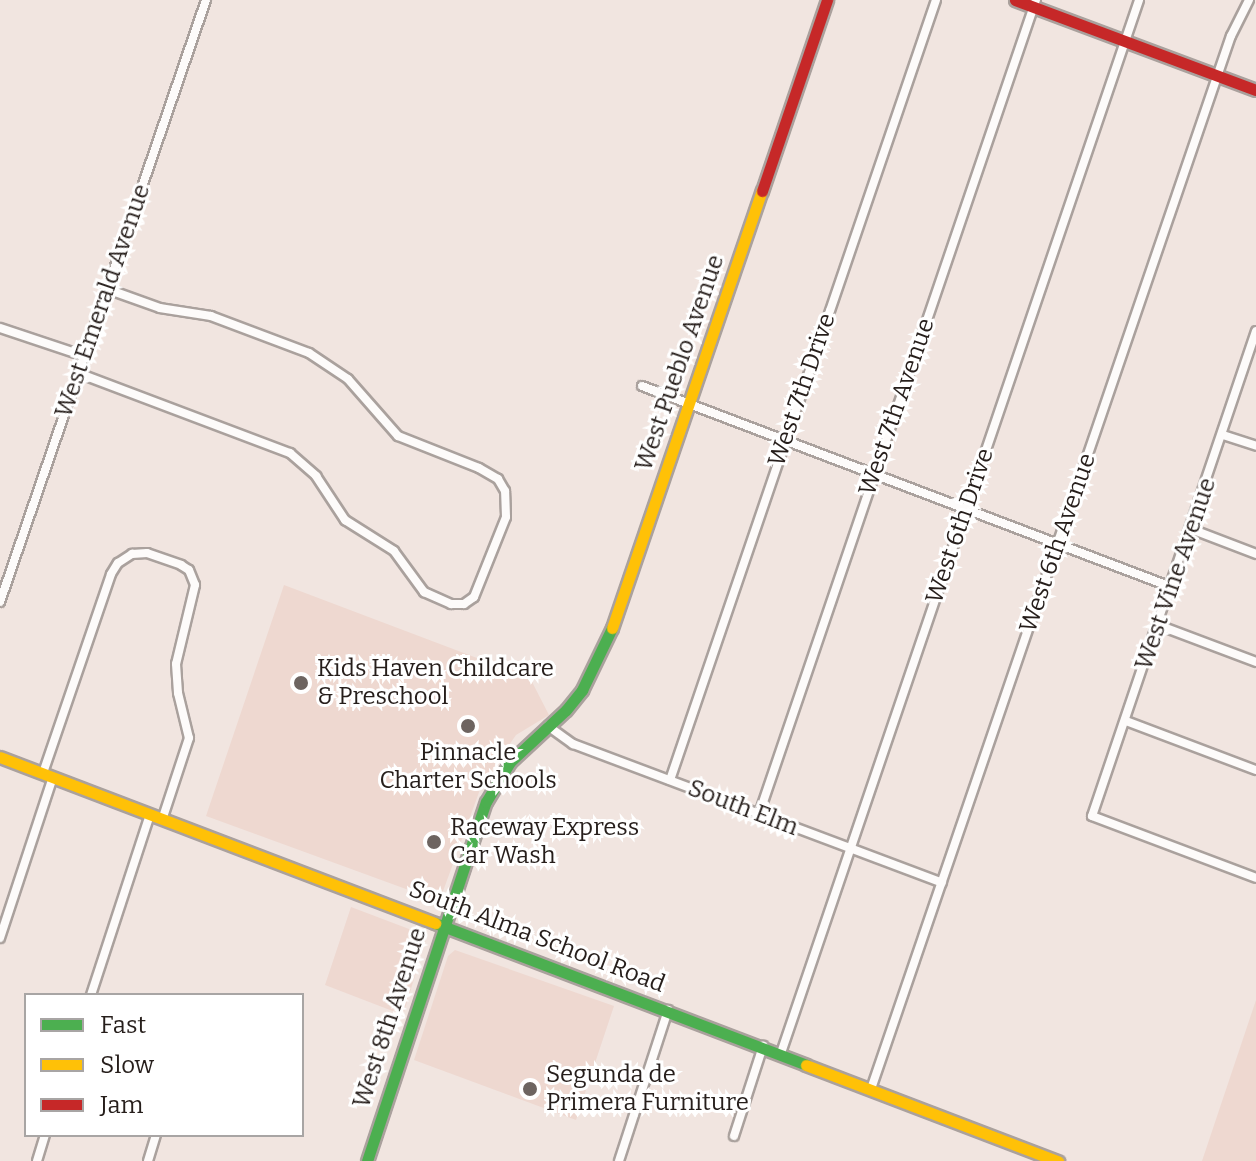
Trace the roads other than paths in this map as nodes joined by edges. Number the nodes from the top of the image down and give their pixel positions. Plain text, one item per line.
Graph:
1 (206, 0) edge
2 (827, 0) edge
3 (936, 0) edge
4 (1015, 0) edge
5 (1139, 0) edge
6 (1249, 0) edge
7 (1034, 3) edge
8 (1125, 40) junction
9 (1218, 73) junction
10 (1256, 90) edge
11 (107, 289) junction
12 (0, 328) edge
13 (1256, 331) edge
14 (84, 356) junction
15 (78, 373) junction
16 (642, 386) dead end
17 (690, 403) junction
18 (1223, 435) junction
19 (785, 440) junction
20 (1256, 446) edge
21 (874, 474) junction
22 (966, 509) junction
23 (1191, 529) junction
24 (1058, 543) junction
25 (1256, 554) edge
26 (1171, 587) junction
27 (0, 602) edge
28 (1158, 625) junction
29 (1256, 662) edge
30 (1126, 721) junction
31 (548, 726) junction
32 (0, 757) edge
33 (1256, 770) edge
34 (48, 775) junction
35 (670, 780) junction
36 (759, 814) junction
37 (156, 817) junction
38 (850, 848) junction
39 (1256, 878) edge
40 (942, 883) junction
41 (444, 925) junction
42 (0, 938) edge
43 (92, 993) edge
44 (668, 1010) junction
45 (763, 1046) junction
46 (781, 1053) junction
47 (871, 1089) junction
48 (734, 1136) dead end
49 (44, 1137) edge
50 (155, 1137) edge
51 (37, 1161) edge
52 (148, 1161) edge
53 (367, 1161) edge
54 (619, 1161) edge
55 (1058, 1161) edge

1 - 11 street, West Emerald Avenue
2 - 17 street, West Pueblo Avenue
3 - 19 street, West 7th Drive
4 - 7 street
5 - 8 street, West 6th Drive
6 - 9 street, West 6th Avenue
7 - 8 street
7 - 21 street, West 7th Avenue
8 - 9 street
8 - 22 street, West 6th Drive
9 - 10 street
9 - 24 street, West 6th Avenue
11 - 14 street, West Emerald Avenue
11 - 15 street
12 - 14 street
13 - 18 street, West Vine Avenue
14 - 15 street, West Emerald Avenue
15 - 27 street, West Emerald Avenue
16 - 17 street
17 - 19 street
17 - 31 street, West Pueblo Avenue
18 - 20 street
18 - 23 street, West Vine Avenue
19 - 21 street
19 - 35 street, West 7th Drive
21 - 22 street
21 - 36 street, West 7th Avenue
22 - 24 street
22 - 38 street, West 6th Drive
23 - 25 street
23 - 26 street, West Vine Avenue
24 - 26 street
24 - 40 street, West 6th Avenue
26 - 28 street, West Vine Avenue
28 - 29 street
28 - 30 street, West Vine Avenue
30 - 33 street
30 - 39 street, West Vine Avenue
31 - 35 street, South Elm
31 - 41 street, West 8th Avenue
32 - 34 street, South Alma School Road
34 - 37 street, South Alma School Road
34 - 37 street
34 - 42 street
35 - 36 street, South Elm
36 - 38 street, South Elm
37 - 41 street, South Alma School Road
37 - 43 street
38 - 40 street, South Elm
38 - 46 street, West 6th Drive
40 - 47 street, West 6th Avenue
41 - 44 street, South Alma School Road
41 - 53 street, West 8th Avenue
44 - 45 street, South Alma School Road
44 - 54 street
45 - 46 street, South Alma School Road
45 - 48 street
46 - 47 street, South Alma School Road
47 - 55 street, South Alma School Road
49 - 51 street
50 - 52 street

